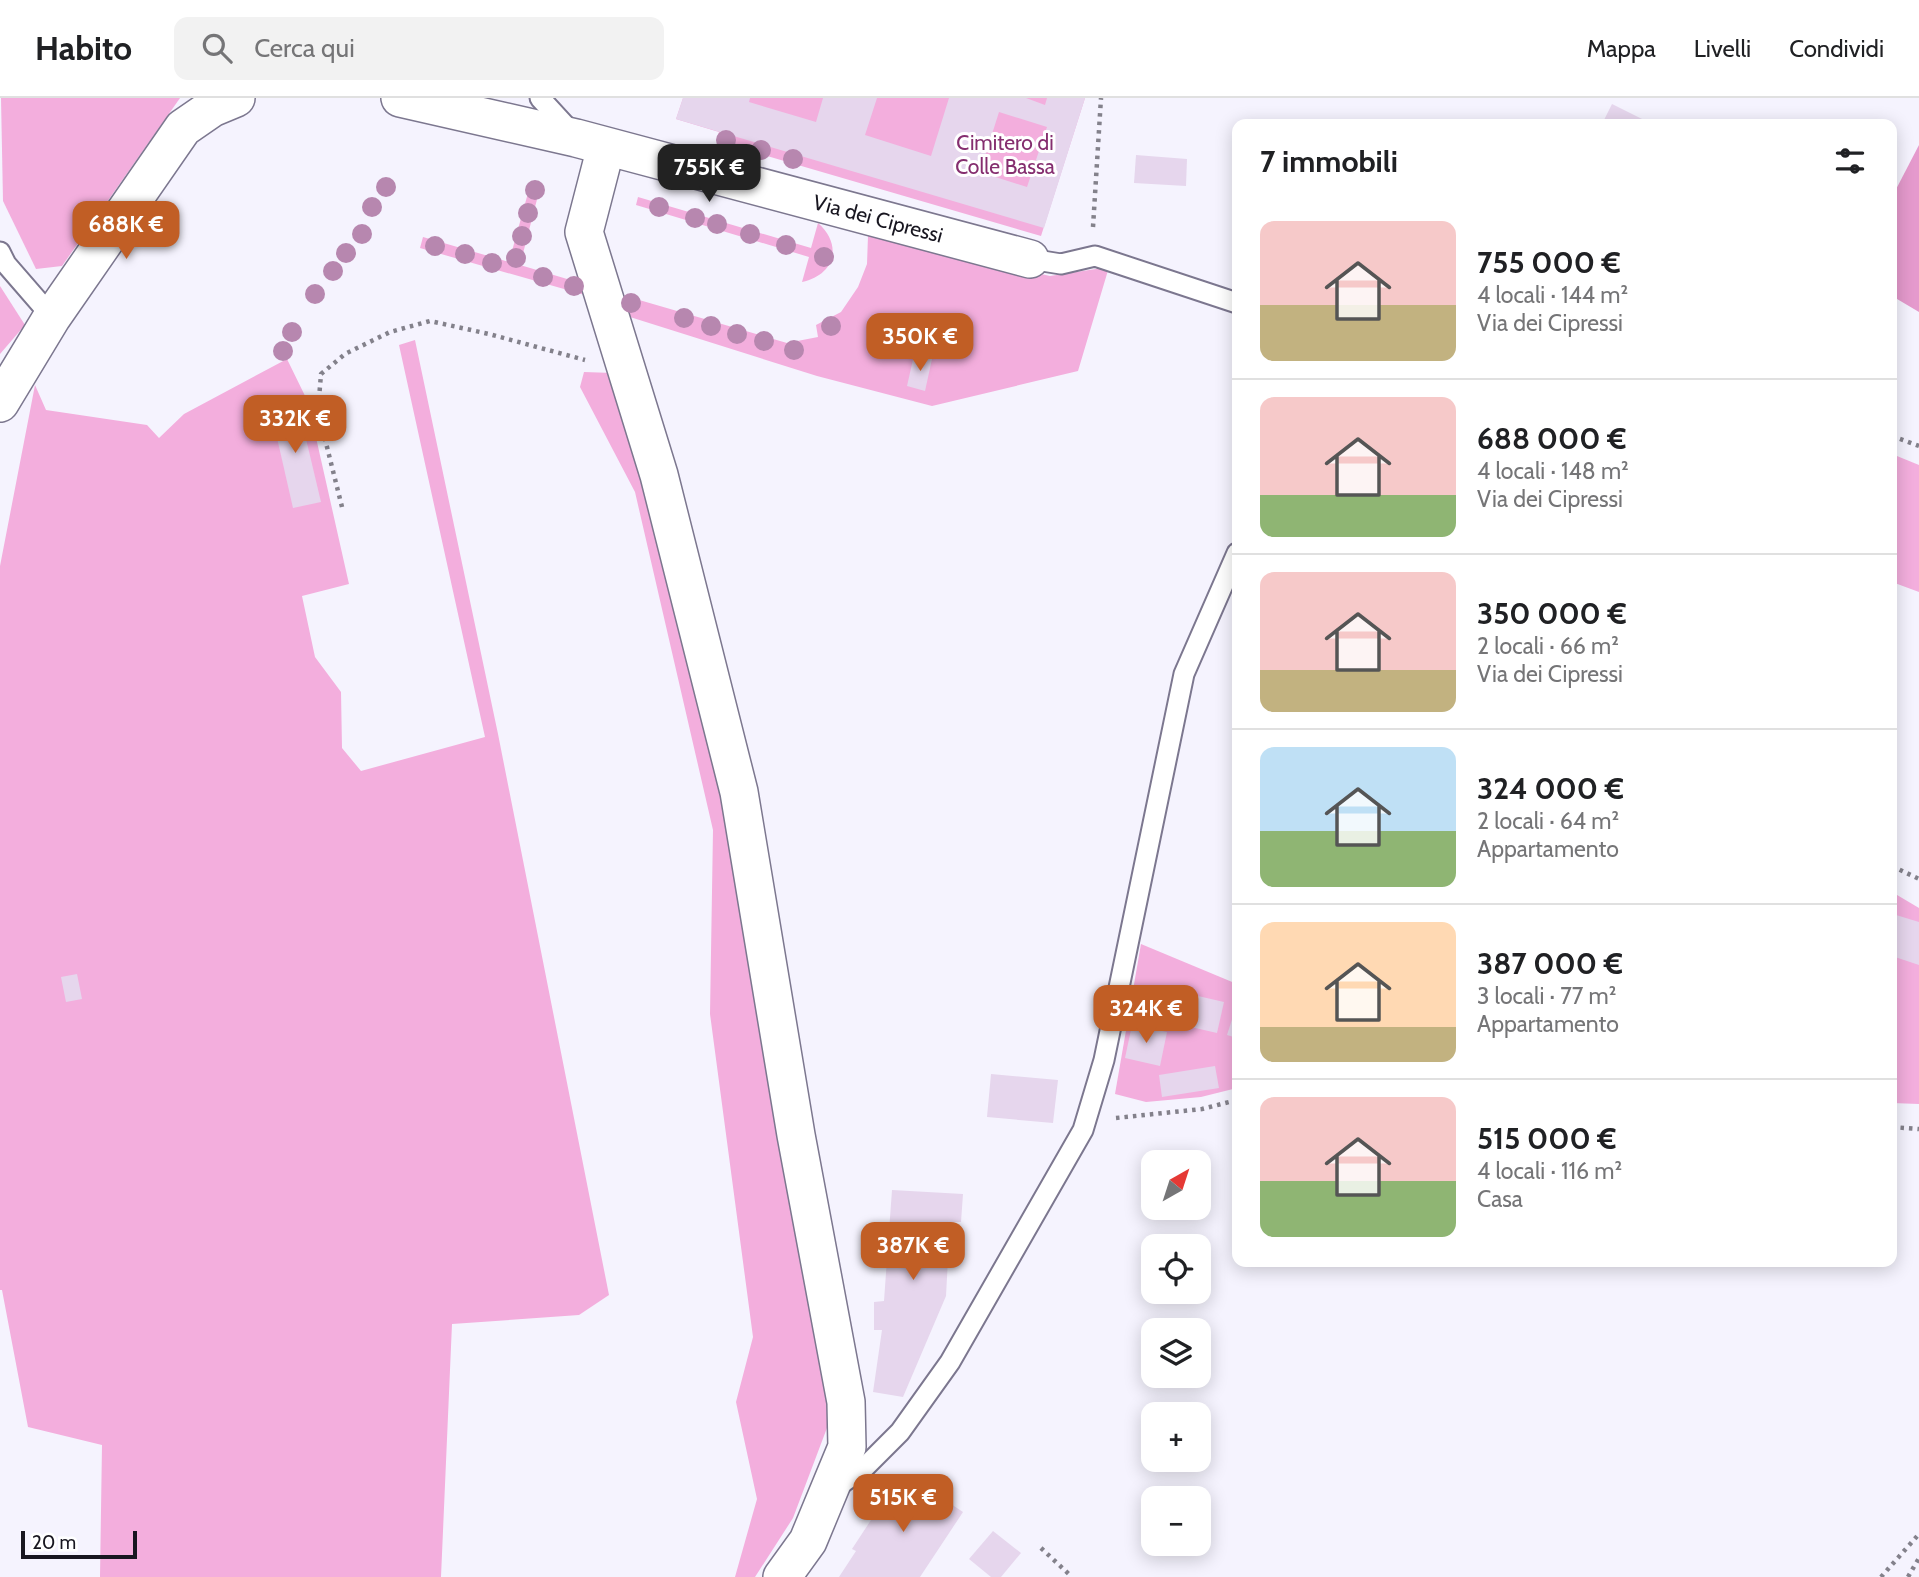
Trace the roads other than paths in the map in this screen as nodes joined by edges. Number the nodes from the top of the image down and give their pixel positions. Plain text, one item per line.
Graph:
1 (236, 98) edge
2 (400, 98) edge
3 (540, 98) edge
4 (591, 142) junction
5 (0, 252) edge
6 (1030, 259) joint
7 (1232, 301) edge
8 (52, 317) junction
9 (0, 403) edge
10 (1232, 564) edge
11 (829, 1492) junction
12 (782, 1577) edge

1 - 8 street
2 - 4 street, Via dei Cipressi
3 - 4 lane
4 - 6 street, Via dei Cipressi
4 - 11 street
5 - 8 lane
6 - 7 lane
8 - 9 street
10 - 11 lane
11 - 12 street

